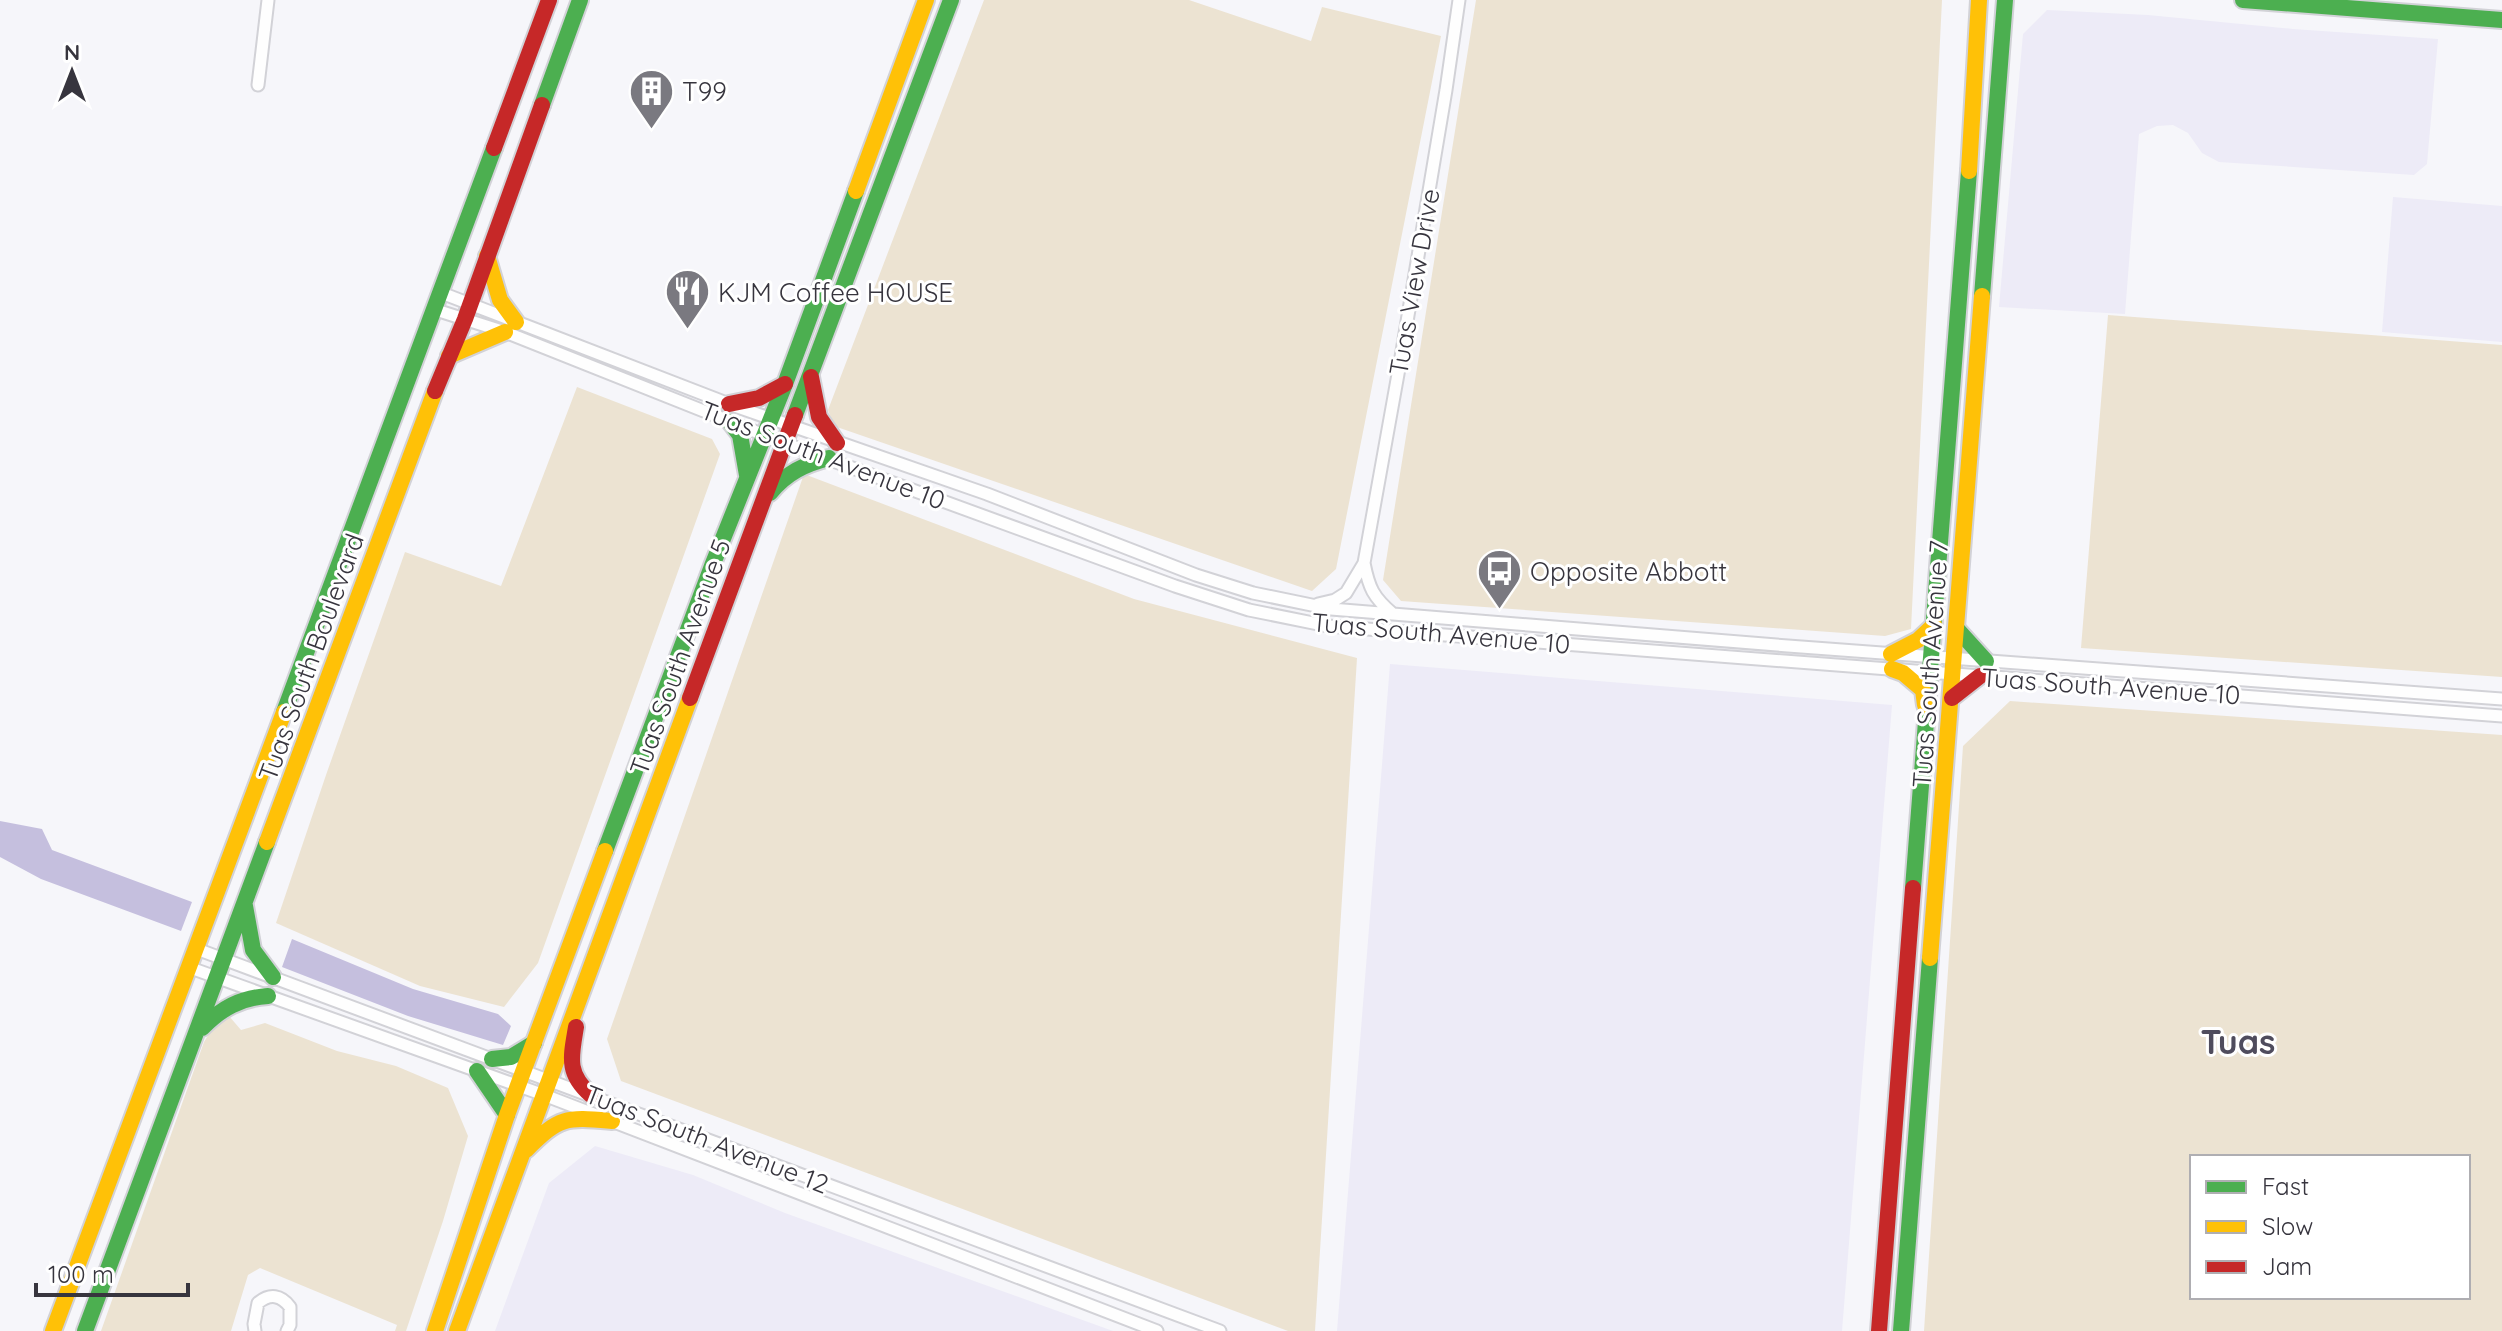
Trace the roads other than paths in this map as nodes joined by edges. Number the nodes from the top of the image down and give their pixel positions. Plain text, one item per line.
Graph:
1 (268, 0) edge
2 (580, 0) edge
3 (926, 0) edge
4 (951, 0) edge
5 (1459, 0) edge
6 (2015, 0) edge
7 (2243, 0) edge
8 (547, 3) edge
9 (1975, 4) edge
10 (2004, 7) edge
11 (2502, 20) edge
12 (258, 85) dead end
13 (487, 256) junction
14 (436, 300) junction
15 (467, 312) junction
16 (511, 327) junction
17 (449, 356) junction
18 (811, 376) junction
19 (785, 384) junction
20 (729, 404) junction
21 (730, 422) junction
22 (767, 426) junction
23 (791, 426) junction
24 (784, 443) junction
25 (837, 443) junction
26 (829, 458) junction
27 (747, 476) junction
28 (763, 502) junction
29 (1364, 563) junction
30 (1313, 605) junction
31 (1394, 614) junction
32 (1934, 625) junction
33 (1957, 629) junction
34 (1891, 661) junction
35 (1931, 664) junction
36 (1954, 666) junction
37 (1983, 668) junction
38 (1952, 698) junction
39 (2502, 699) edge
40 (1927, 714) junction
41 (2502, 716) edge
42 (245, 903) junction
43 (194, 948) junction
44 (224, 959) junction
45 (188, 967) junction
46 (273, 977) junction
47 (217, 978) junction
48 (268, 996) junction
49 (581, 997) junction
50 (196, 1033) junction
51 (534, 1043) junction
52 (492, 1059) junction
53 (477, 1071) junction
54 (521, 1078) junction
55 (546, 1087) junction
56 (591, 1095) junction
57 (507, 1115) junction
58 (612, 1121) junction
59 (522, 1154) junction
60 (53, 1331) edge
61 (85, 1331) edge
62 (255, 1331) edge
63 (287, 1331) edge
64 (435, 1331) edge
65 (457, 1331) edge
66 (1157, 1331) edge
67 (1220, 1331) edge
68 (1879, 1331) edge
69 (1901, 1331) edge

1 - 12 street
2 - 13 main road, Tuas South Boulevard
3 - 19 main road, Tuas South Avenue 5
4 - 18 main road, Tuas South Avenue 5
5 - 29 street, Tuas View Drive
6 - 10 main road
7 - 11 main road
8 - 14 main road
9 - 32 main road, Tuas South Avenue 7
10 - 33 main road, Tuas South Avenue 7
13 - 15 main road, Tuas South Boulevard
13 - 16 main road
14 - 15 street, Tuas South Avenue 10
14 - 15 street, Tuas South Avenue 10
14 - 43 main road
15 - 16 street, Tuas South Avenue 10
15 - 17 main road, Tuas South Boulevard
16 - 17 main road
16 - 20 street, Tuas South Avenue 10
16 - 21 street, Tuas South Avenue 10
17 - 42 main road, Tuas South Boulevard
18 - 23 main road, Tuas South Avenue 5
18 - 25 main road
19 - 20 main road
19 - 22 main road, Tuas South Avenue 5
20 - 22 street, Tuas South Avenue 10
21 - 22 street, Tuas South Avenue 10
21 - 27 main road
22 - 23 street, Tuas South Avenue 10
22 - 24 street, Tuas South Avenue 10
22 - 27 main road, Tuas South Avenue 5
23 - 24 main road, Tuas South Avenue 5
23 - 25 street, Tuas South Avenue 10
24 - 26 street, Tuas South Avenue 10
24 - 28 main road, Tuas South Avenue 5
25 - 30 street, Tuas South Avenue 10
26 - 28 main road
26 - 34 street, Tuas South Avenue 10
27 - 51 main road, Tuas South Avenue 5
28 - 49 main road, Tuas South Avenue 5
29 - 30 street, Tuas View Drive
29 - 31 street, Tuas View Drive
30 - 31 street, Tuas South Avenue 10
31 - 34 street, Tuas South Avenue 10
32 - 34 main road
32 - 35 main road, Tuas South Avenue 7
33 - 36 main road, Tuas South Avenue 7
33 - 37 main road
34 - 35 street, Tuas South Avenue 10
34 - 40 main road
35 - 36 street, Tuas South Avenue 10
35 - 40 main road, Tuas South Avenue 7
36 - 37 street, Tuas South Avenue 10
36 - 38 main road, Tuas South Avenue 7
37 - 38 main road
37 - 39 street, Tuas South Avenue 10
37 - 41 street, Tuas South Avenue 10
38 - 69 main road, Tuas South Avenue 7
40 - 68 main road, Tuas South Avenue 7
42 - 44 main road, Tuas South Boulevard
42 - 46 main road
43 - 44 street, Tuas South Avenue 12
43 - 45 main road
44 - 46 street, Tuas South Avenue 12
44 - 47 main road, Tuas South Boulevard
45 - 47 street, Tuas South Avenue 12
45 - 60 main road
46 - 52 street, Tuas South Avenue 12
47 - 48 street, Tuas South Avenue 12
47 - 50 main road, Tuas South Boulevard
48 - 50 main road
48 - 53 street, Tuas South Avenue 12
49 - 55 main road, Tuas South Avenue 5
49 - 56 main road
50 - 61 main road, Tuas South Boulevard
51 - 52 main road
51 - 54 main road, Tuas South Avenue 5
52 - 54 street, Tuas South Avenue 12
53 - 54 street, Tuas South Avenue 12
53 - 57 main road
54 - 55 street, Tuas South Avenue 12
54 - 57 main road, Tuas South Avenue 5
55 - 56 street, Tuas South Avenue 12
55 - 58 street, Tuas South Avenue 12
55 - 59 main road, Tuas South Avenue 5
56 - 67 street, Tuas South Avenue 12
57 - 64 main road, Tuas South Avenue 5
58 - 59 main road
58 - 66 street, Tuas South Avenue 12
59 - 65 main road, Tuas South Avenue 5
62 - 63 street

